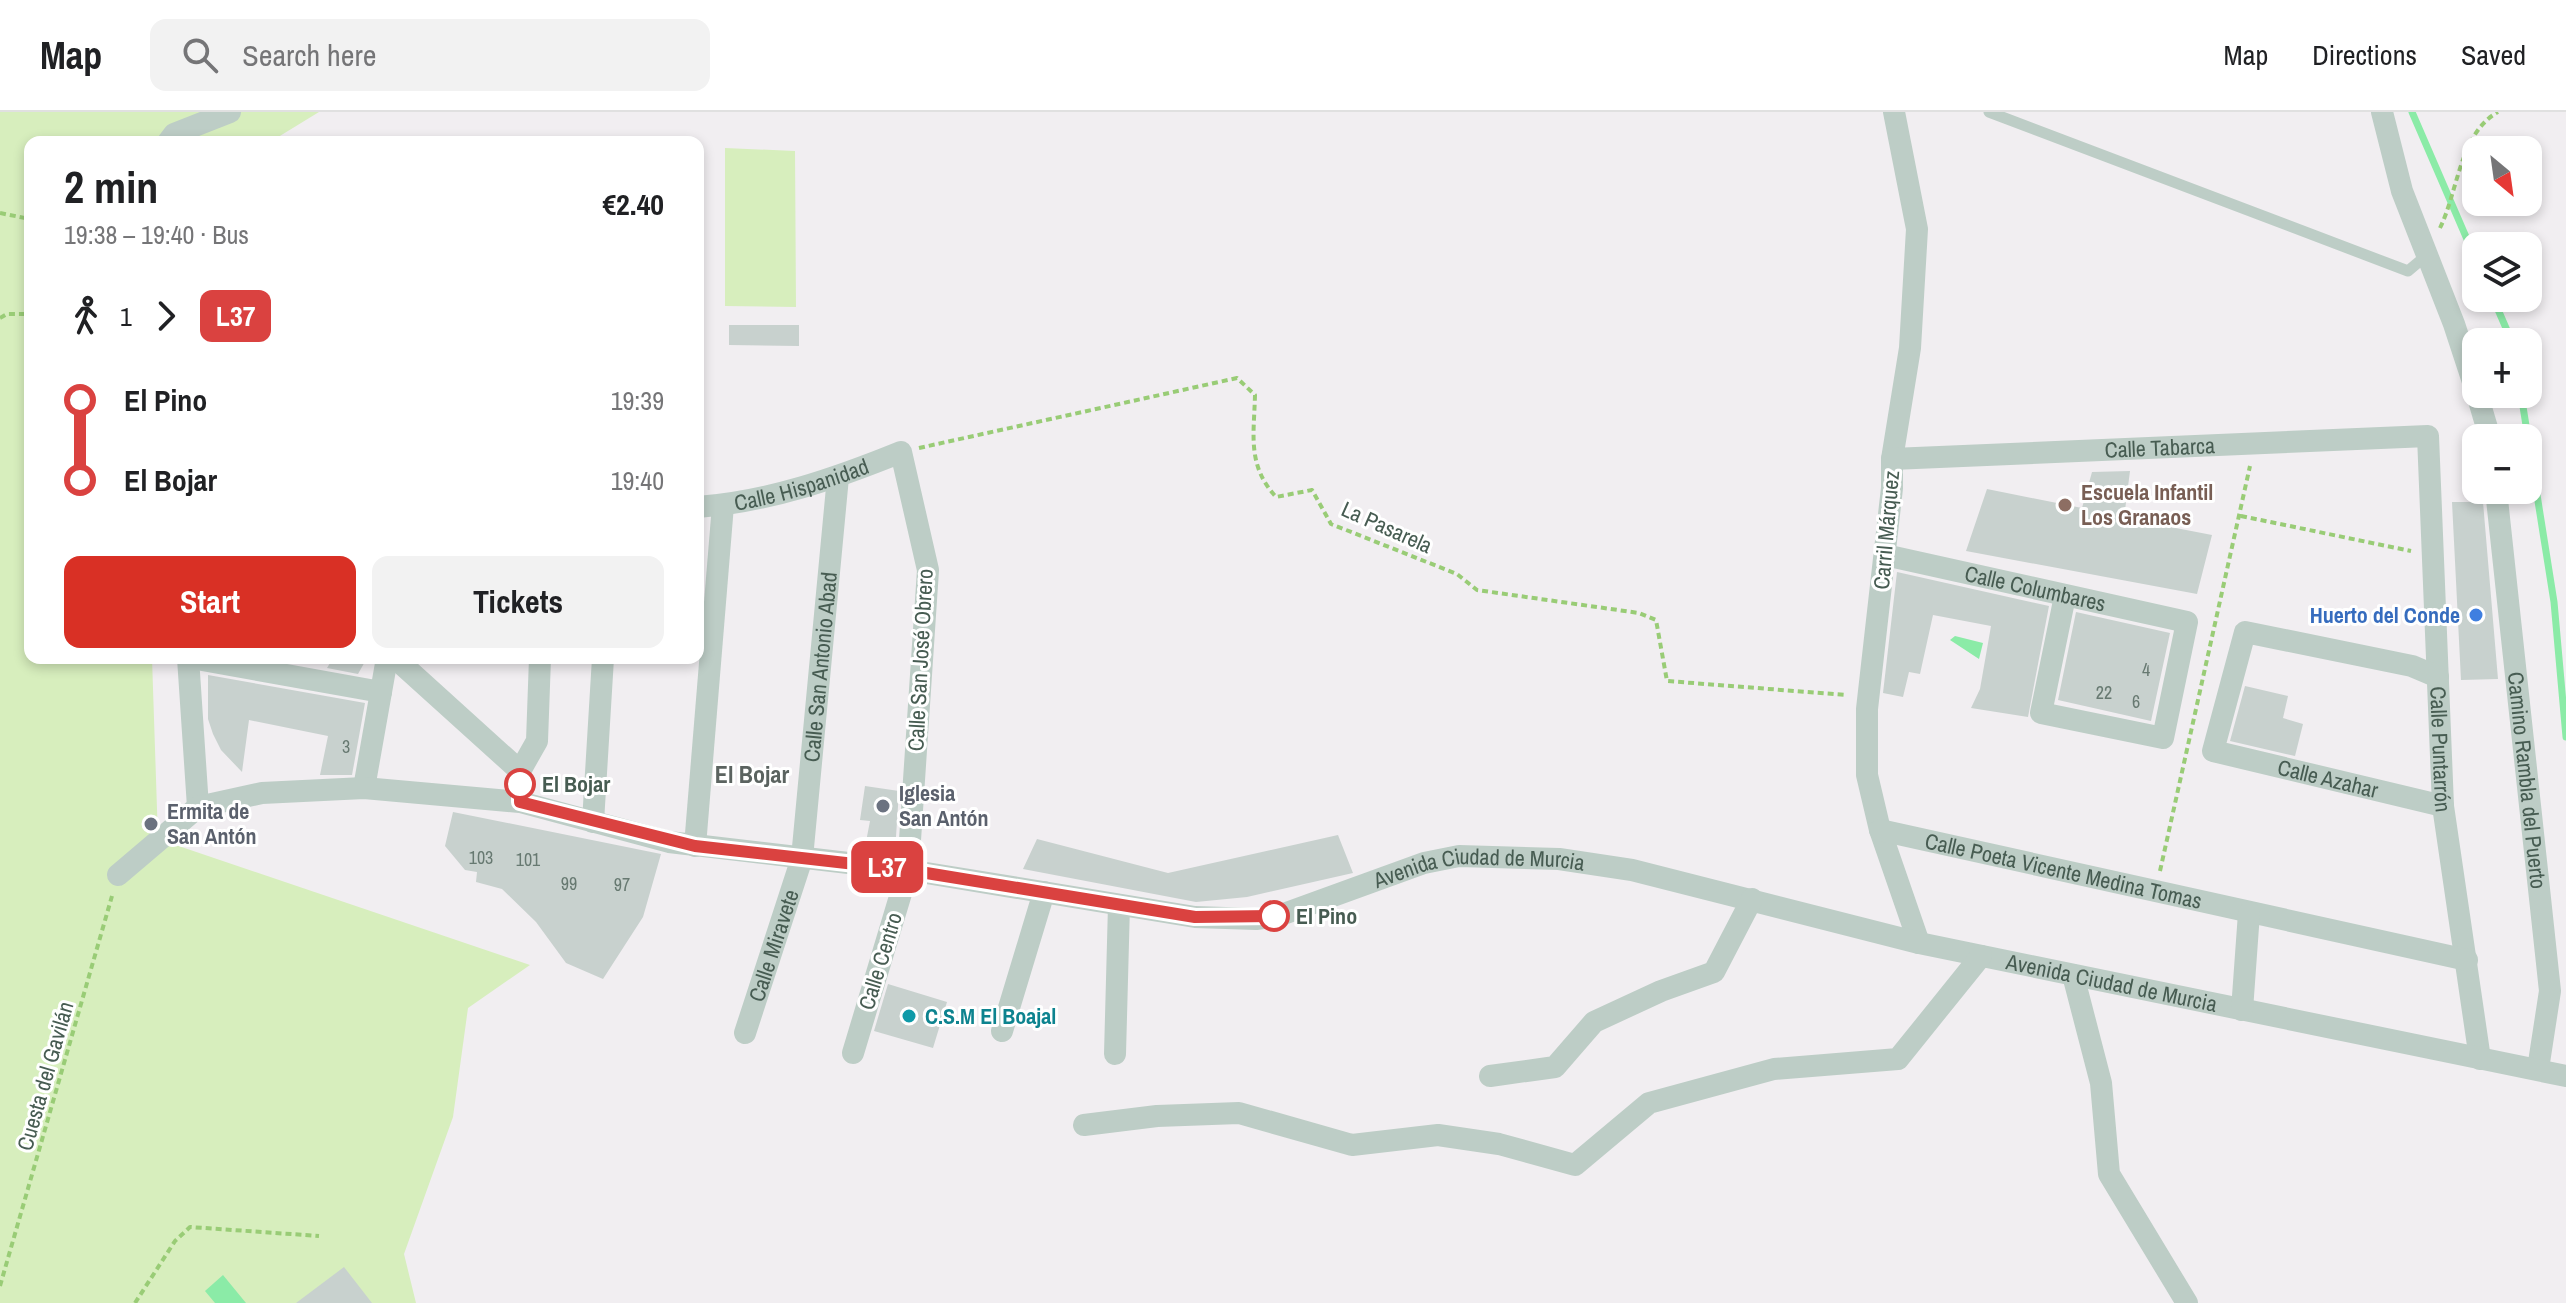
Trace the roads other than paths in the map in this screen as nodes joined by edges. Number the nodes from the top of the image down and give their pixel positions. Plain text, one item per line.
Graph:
1 (230, 112) edge
2 (1894, 112) edge
3 (1989, 112) edge
4 (2382, 112) edge
5 (172, 136) edge
6 (2427, 255) junction
7 (2462, 354) edge
8 (2428, 436) joint
9 (901, 452) joint
10 (1892, 459) junction
11 (838, 477) junction
12 (2498, 504) edge
13 (723, 505) junction
14 (704, 507) edge
15 (1885, 555) junction
16 (2065, 596) junction
17 (190, 664) edge
18 (224, 664) edge
19 (386, 664) edge
20 (540, 664) edge
21 (603, 664) edge
22 (417, 665) edge
23 (2438, 677) junction
24 (381, 692) junction
25 (520, 771) junction
26 (364, 788) junction
27 (520, 802) junction
28 (2443, 806) junction
29 (198, 807) junction
30 (593, 822) junction
31 (1880, 830) junction
32 (695, 846) junction
33 (802, 858) junction
34 (908, 870) junction
35 (118, 875) road end
36 (1044, 892) junction
37 (1752, 899) junction
38 (1119, 905) junction
39 (2249, 913) junction
40 (1919, 943) junction
41 (1981, 956) junction
42 (2467, 960) junction
43 (2073, 975) junction
44 (2242, 1010) junction
45 (1002, 1031) dead end
46 (745, 1033) dead end
47 (853, 1053) dead end
48 (1115, 1054) dead end
49 (2480, 1059) junction
50 (2538, 1069) junction
51 (1490, 1076) dead end
52 (2566, 1076) edge
53 (1084, 1125) dead end
54 (2187, 1303) edge

1 - 5 street
2 - 10 street, Carril Márquez
3 - 6 lane
4 - 6 street
6 - 7 street
8 - 10 street, Calle Tabarca
8 - 23 street, Calle Puntarrón
9 - 11 street, Calle Hispanidad
9 - 34 street, Calle San José Obrero
10 - 15 street, Carril Márquez
11 - 13 street, Calle Hispanidad
11 - 33 street, Calle San Antonio Abad
12 - 50 street, Camino Rambla del Puerto
13 - 14 street, Calle Hispanidad
13 - 32 street
15 - 16 street, Calle Columbares
15 - 31 street, Carril Márquez
16 - 16 street, Calle Columbares
17 - 29 street
18 - 24 street
19 - 24 street
20 - 25 street
21 - 30 street
22 - 25 street
23 - 28 street, Calle Puntarrón
23 - 28 street, Calle Azahar
24 - 26 street
25 - 27 street
26 - 27 street, Avenida Ciudad de Murcia
26 - 29 street, Avenida Ciudad de Murcia
27 - 30 street, Avenida Ciudad de Murcia
28 - 42 street, Calle Puntarrón
29 - 35 street
30 - 32 street, Avenida Ciudad de Murcia
31 - 39 street, Calle Poeta Vicente Medina Tomas
31 - 40 street, Carril Márquez
32 - 33 street, Avenida Ciudad de Murcia
33 - 34 street, Avenida Ciudad de Murcia
33 - 46 street, Calle Miravete
34 - 36 street, Avenida Ciudad de Murcia
34 - 47 street, Calle Centro
36 - 38 street, Avenida Ciudad de Murcia
36 - 45 street
37 - 38 street, Avenida Ciudad de Murcia
37 - 40 street, Avenida Ciudad de Murcia
37 - 51 street
38 - 48 street
39 - 42 street, Calle Poeta Vicente Medina Tomas
39 - 44 street
40 - 41 street, Avenida Ciudad de Murcia
41 - 43 street, Avenida Ciudad de Murcia
41 - 53 street
42 - 49 street, Calle Puntarrón
43 - 44 street, Avenida Ciudad de Murcia
43 - 54 street
44 - 49 street, Avenida Ciudad de Murcia
49 - 50 street, Avenida Ciudad de Murcia
50 - 52 street, Avenida Ciudad de Murcia

